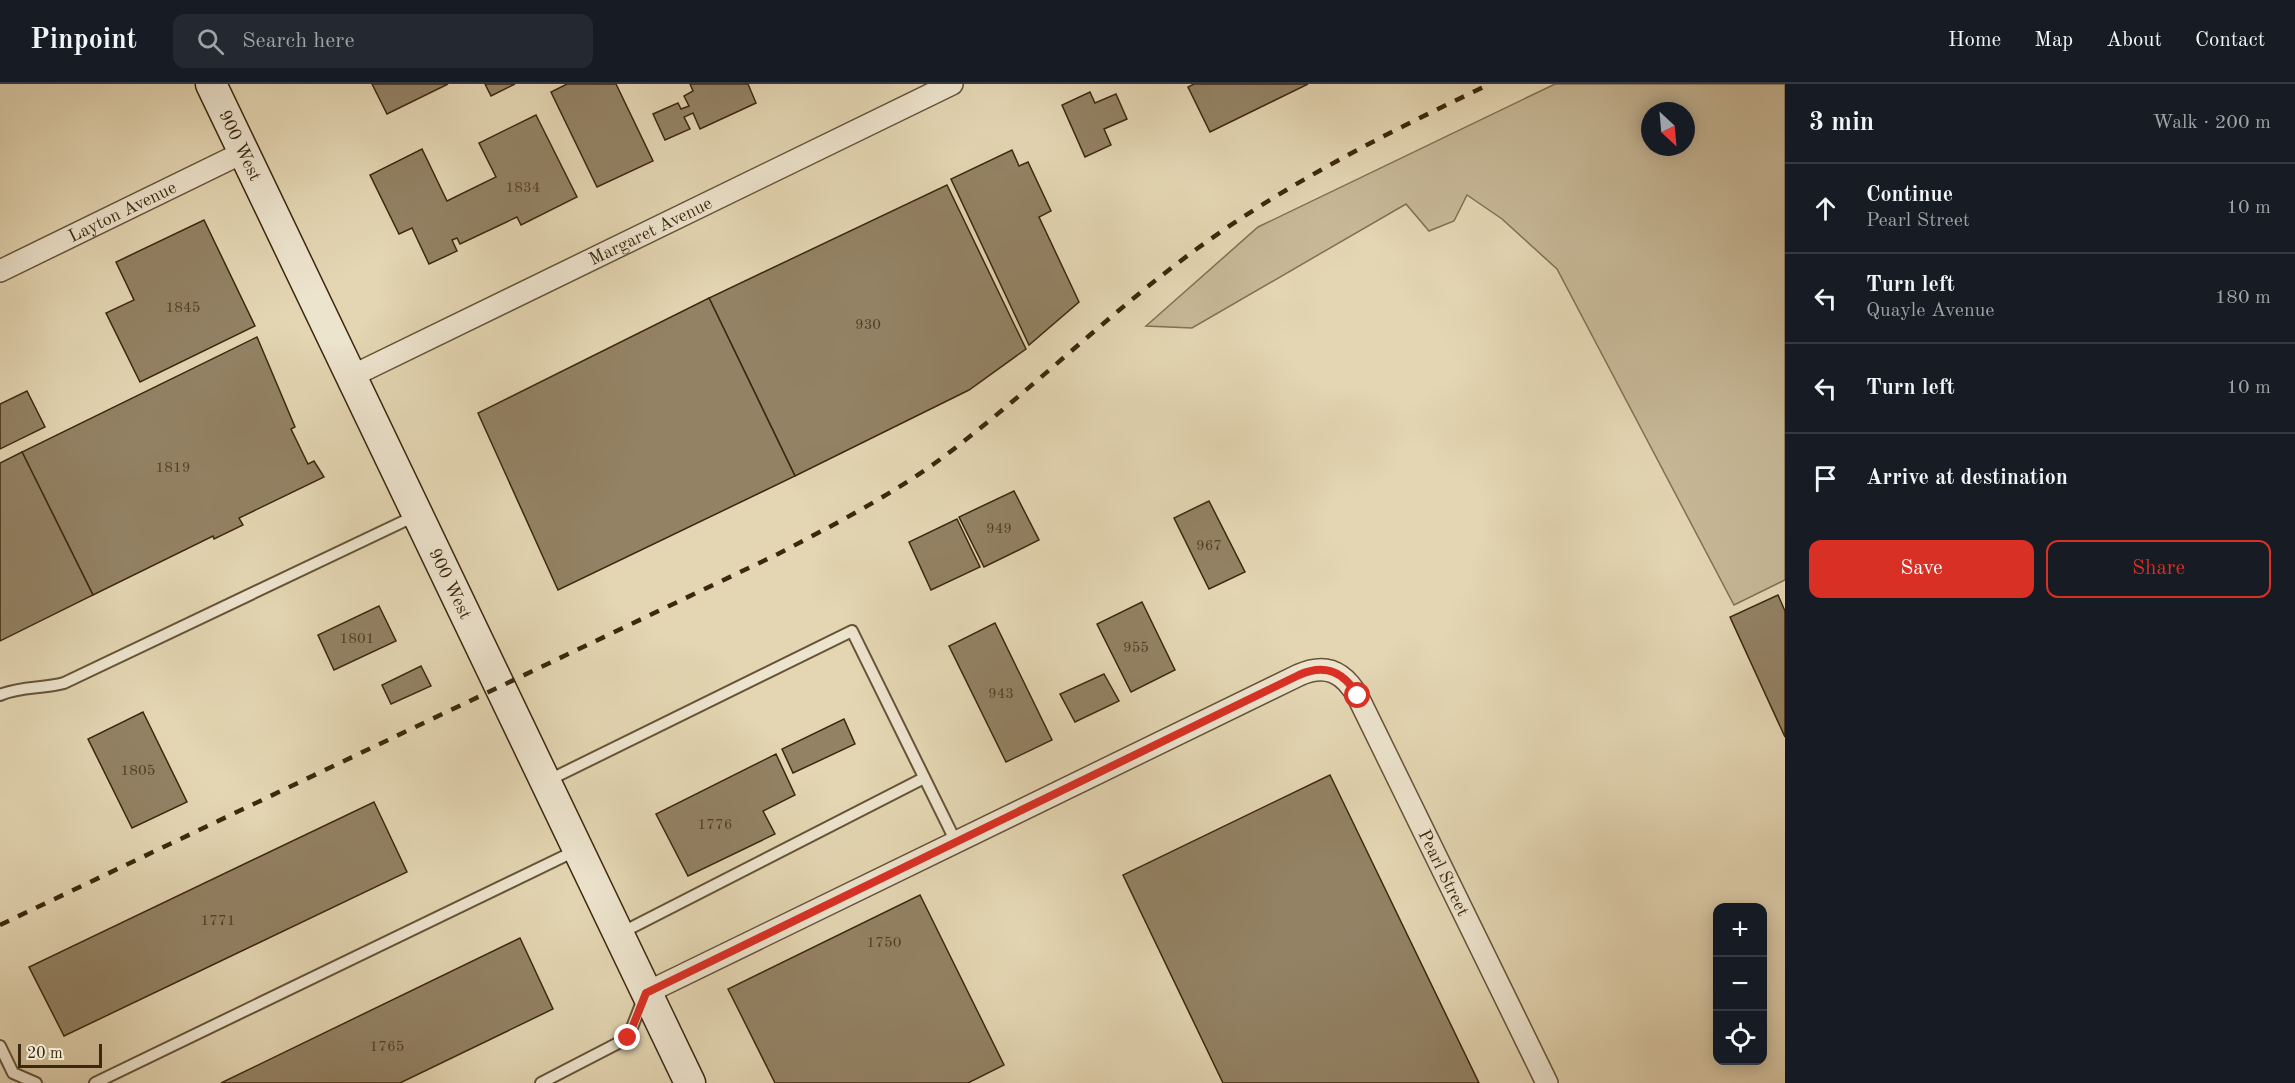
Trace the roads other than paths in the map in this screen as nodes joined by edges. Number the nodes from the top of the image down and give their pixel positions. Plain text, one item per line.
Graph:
1 (211, 84) edge
2 (952, 84) edge
3 (244, 152) junction
4 (0, 271) edge
5 (351, 377) junction
6 (417, 514) junction
7 (0, 695) edge
8 (924, 778) junction
9 (547, 781) junction
10 (956, 842) junction
11 (580, 848) junction
12 (619, 934) junction
13 (646, 993) junction
14 (0, 1046) edge
15 (36, 1083) edge
16 (95, 1083) edge
17 (541, 1083) edge
18 (690, 1083) edge
19 (1547, 1083) edge

1 - 3 main road, 900 West
2 - 5 street, Margaret Avenue
3 - 4 street, Layton Avenue
3 - 5 main road, 900 West
5 - 6 main road, 900 West
6 - 7 lane
6 - 9 main road, 900 West
8 - 9 lane
8 - 10 lane
8 - 12 lane
9 - 11 main road, 900 West
10 - 13 street
10 - 19 street, Pearl Street
11 - 12 main road, 900 West
11 - 16 lane
12 - 13 main road, 900 West
13 - 17 lane
13 - 18 main road, 900 West
14 - 15 lane

